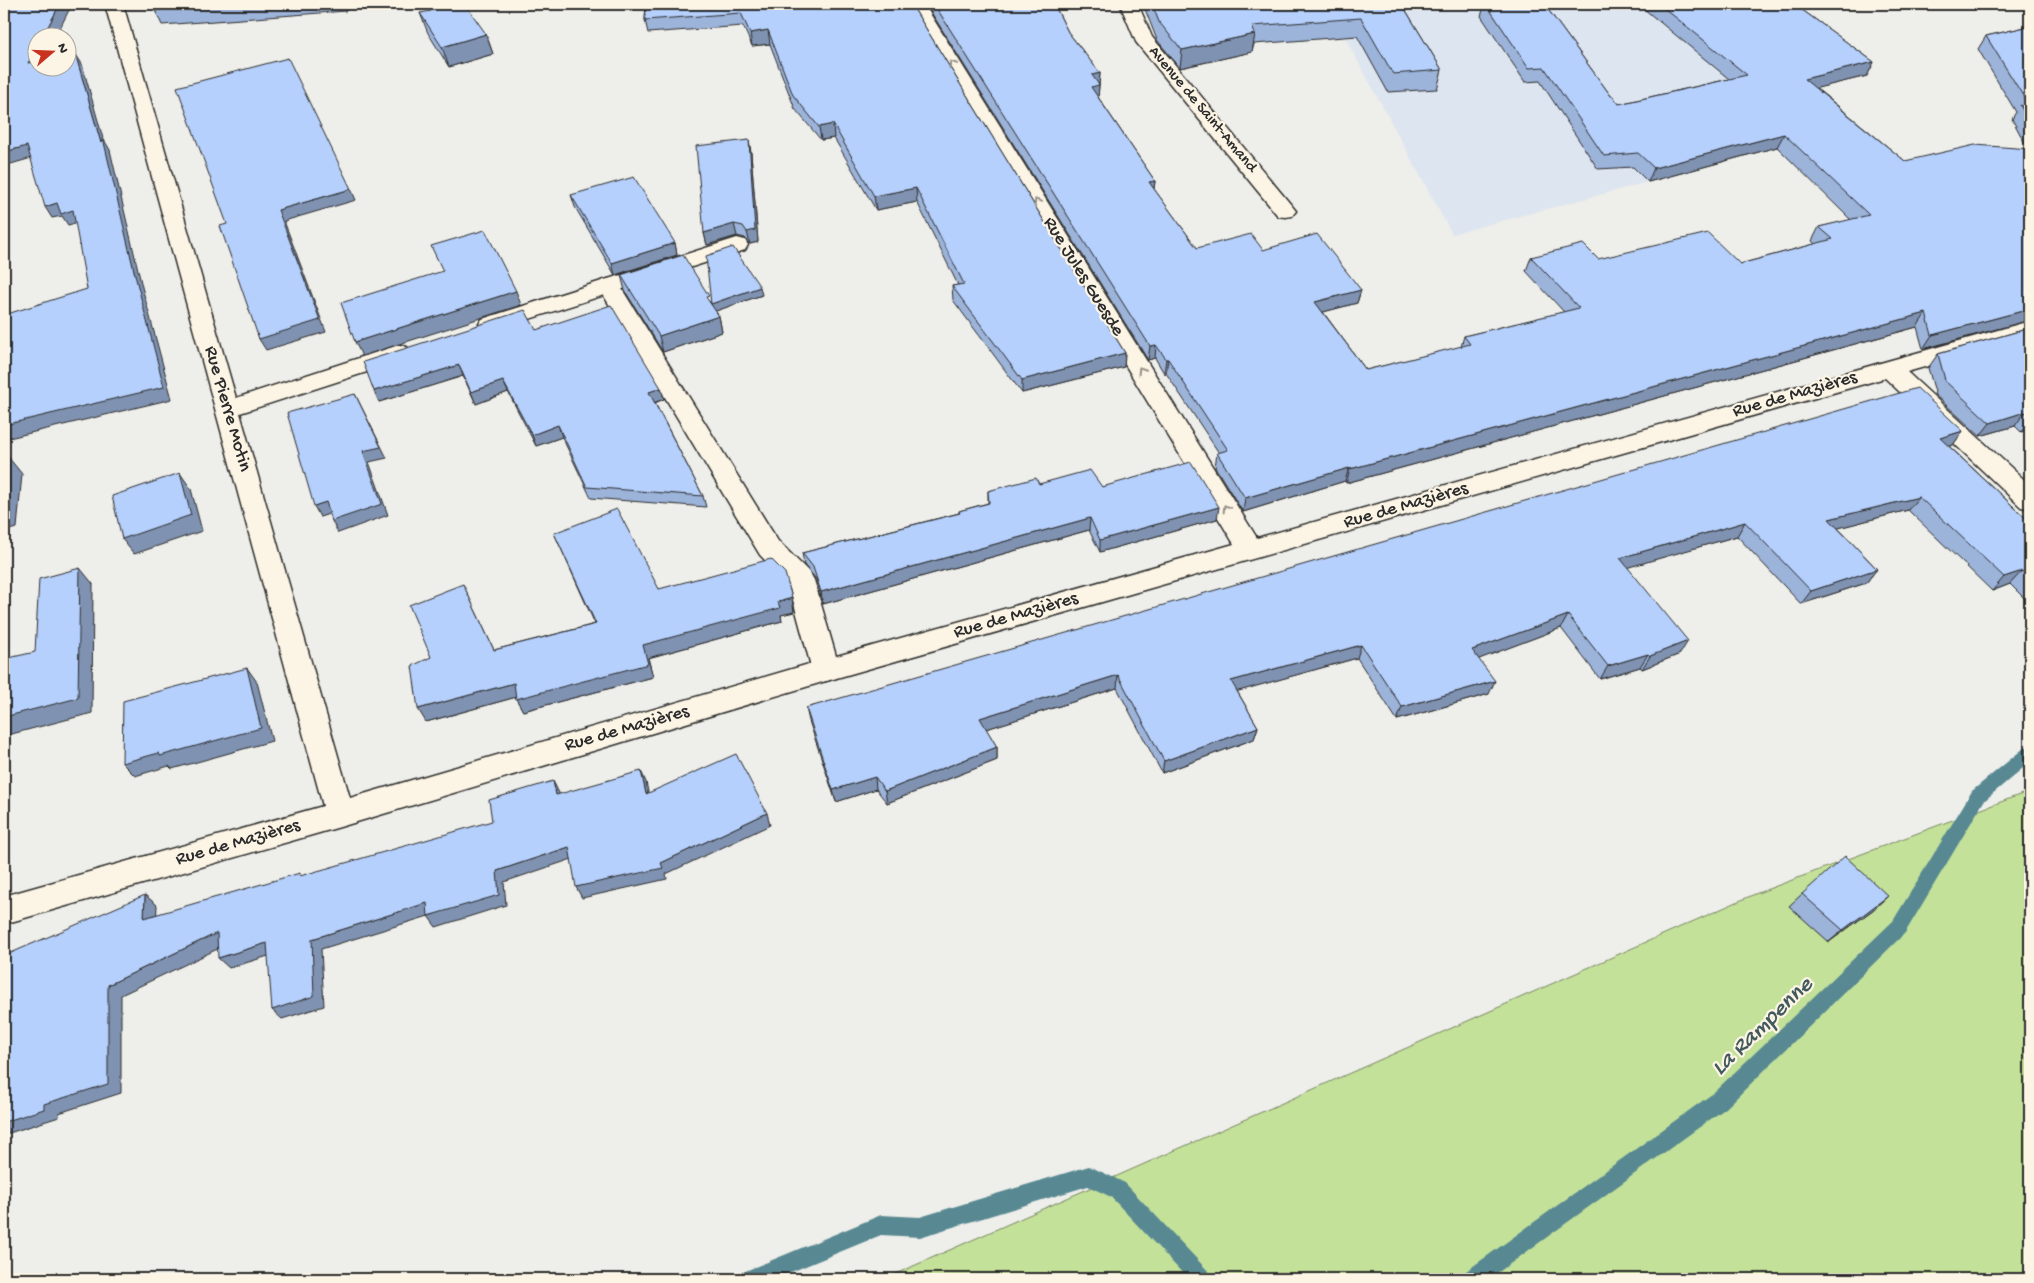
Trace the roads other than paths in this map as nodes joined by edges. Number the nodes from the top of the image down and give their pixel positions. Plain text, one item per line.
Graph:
1 (114, 4) edge
2 (915, 4) edge
3 (1130, 4) edge
4 (1286, 211) dead end
5 (737, 245) dead end
6 (609, 286) junction
7 (2030, 329) edge
8 (469, 331) edge
9 (423, 346) edge
10 (1889, 368) junction
11 (227, 409) junction
12 (2030, 500) edge
13 (1251, 550) junction
14 (826, 670) junction
15 (340, 814) junction
16 (4, 910) edge

1 - 11 street, Rue Pierre Motin
13 -> 2 street, Rue Jules Guesde
3 - 4 street, Avenue de Saint-Amand
5 - 6 street
6 - 8 street
6 - 14 street
7 - 10 street, Rue de Mazières
9 - 11 street
10 - 12 street
10 - 13 street, Rue de Mazières
11 - 15 street, Rue Pierre Motin
13 - 14 street, Rue de Mazières
14 - 15 street, Rue de Mazières
15 - 16 street, Rue de Mazières

